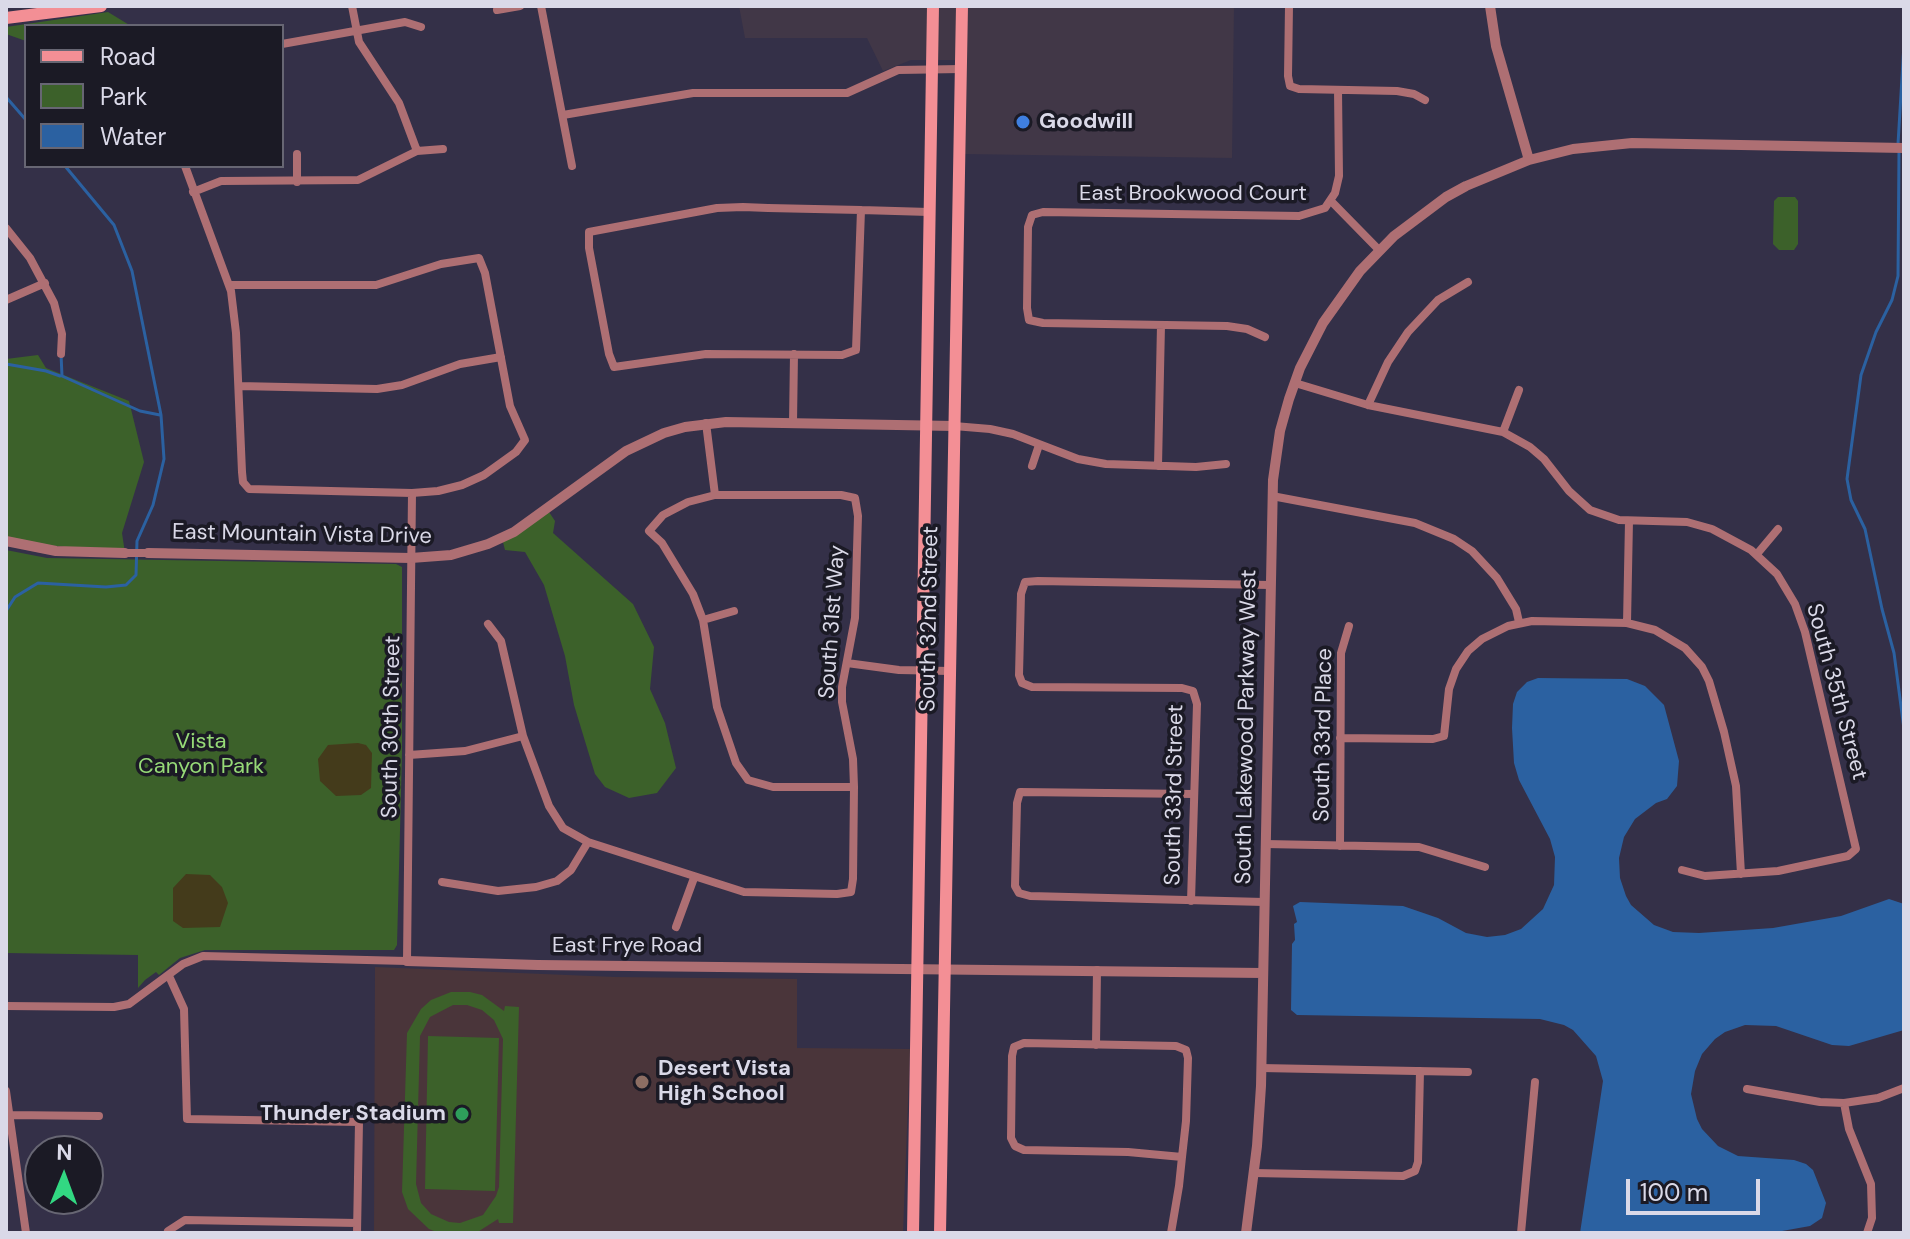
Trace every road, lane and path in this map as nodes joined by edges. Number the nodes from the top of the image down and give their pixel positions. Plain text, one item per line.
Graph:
1 (101, 6) edge
2 (352, 6) edge
3 (520, 6) edge
4 (541, 6) edge
5 (933, 6) edge
6 (962, 6) edge
7 (1289, 6) edge
8 (1490, 6) edge
9 (497, 10) dead end
10 (6, 18) edge
11 (421, 27) dead end
12 (356, 30) junction
13 (284, 44) edge
14 (933, 68) junction
15 (961, 69) junction
16 (1338, 90) junction
17 (1425, 100) dead end
18 (563, 115) junction
19 (1903, 148) edge
20 (443, 149) dead end
21 (417, 151) junction
22 (297, 154) dead end
23 (1529, 160) junction
24 (572, 166) dead end
25 (186, 168) edge
26 (297, 182) junction
27 (193, 192) junction
28 (1331, 201) junction
29 (861, 210) junction
30 (929, 212) junction
31 (6, 228) edge
32 (1379, 250) junction
33 (1468, 282) dead end
34 (45, 283) junction
35 (229, 285) junction
36 (6, 300) edge
37 (1161, 325) junction
38 (1265, 337) dead end
39 (61, 354) dead end
40 (794, 354) junction
41 (501, 357) junction
42 (1295, 383) junction
43 (239, 386) junction
44 (1519, 390) dead end
45 (1368, 405) junction
46 (706, 423) junction
47 (793, 423) junction
48 (926, 426) junction
49 (954, 426) junction
50 (1503, 432) junction
51 (1039, 445) junction
52 (1226, 464) dead end
53 (1032, 466) dead end
54 (1158, 466) junction
55 (412, 493) junction
56 (715, 495) junction
57 (1272, 496) junction
58 (1629, 521) junction
59 (1778, 529) dead end
60 (6, 541) edge
61 (125, 553) joint
62 (148, 553) joint
63 (1757, 554) junction
64 (411, 558) junction
65 (1270, 585) junction
66 (734, 611) dead end
67 (703, 620) junction
68 (1519, 622) junction
69 (1627, 623) junction
70 (488, 624) dead end
71 (1349, 626) dead end
72 (847, 663) junction
73 (922, 670) junction
74 (950, 671) junction
75 (523, 736) junction
76 (1340, 738) junction
77 (409, 755) junction
78 (854, 787) junction
79 (1193, 794) junction
80 (588, 842) junction
81 (1265, 844) junction
82 (1340, 846) junction
83 (1485, 867) dead end
84 (1682, 870) dead end
85 (1741, 874) junction
86 (694, 878) junction
87 (442, 882) dead end
88 (1191, 901) junction
89 (1264, 902) junction
90 (676, 927) dead end
91 (407, 961) junction
92 (918, 968) junction
93 (945, 968) junction
94 (1097, 970) junction
95 (1263, 973) junction
96 (169, 976) junction
97 (6, 1006) edge
98 (1096, 1045) junction
99 (1261, 1068) junction
100 (1420, 1071) junction
101 (1468, 1072) dead end
102 (1535, 1082) dead end
103 (1904, 1088) edge
104 (1747, 1089) dead end
105 (6, 1091) edge
106 (1844, 1103) junction
107 (9, 1115) junction
108 (99, 1116) dead end
109 (1182, 1157) junction
110 (1254, 1173) junction
111 (357, 1223) junction
112 (168, 1231) dead end
113 (27, 1233) edge
114 (357, 1233) edge
115 (913, 1233) edge
116 (940, 1233) edge
117 (1171, 1233) edge
118 (1246, 1233) edge
119 (1521, 1233) edge
120 (1867, 1233) edge

1 - 10 main road
2 - 12 street
3 - 9 street
4 - 18 street
5 - 14 main road, South 32nd Street
6 - 15 main road, South 32nd Street
7 - 16 street
8 - 23 street
11 - 12 street
12 - 13 street
12 - 21 street
14 - 15 street
14 - 18 street
14 - 30 main road, South 32nd Street
15 - 49 main road, South 32nd Street
16 - 17 street
16 - 28 street
18 - 24 street
19 - 23 street, South Lakewood Parkway West
20 - 21 street
21 - 26 street
22 - 26 street
23 - 32 street, South Lakewood Parkway West
25 - 27 street
26 - 27 street
27 - 35 street
28 - 32 street, East Brookwood Court
28 - 37 street, East Brookwood Court
29 - 30 street
29 - 40 street
29 - 40 street
30 - 48 main road, South 32nd Street
31 - 34 street
32 - 42 street, South Lakewood Parkway West
33 - 45 street
34 - 36 street
34 - 39 street
35 - 41 street
35 - 43 street
37 - 38 street
37 - 54 street
40 - 47 street
41 - 43 street
41 - 55 street
42 - 45 street
42 - 57 street, South Lakewood Parkway West
43 - 55 street
44 - 50 street
45 - 50 street
46 - 47 street, East Mountain Vista Drive
46 - 56 street
46 - 64 street, East Mountain Vista Drive
47 - 48 street, East Mountain Vista Drive
48 - 49 street, East Mountain Vista Drive
48 - 73 main road, South 32nd Street
49 - 51 street, East Mountain Vista Drive
49 - 74 main road, South 32nd Street
50 - 58 street, South 35th Street
51 - 53 street
51 - 54 street, East Mountain Vista Drive
52 - 54 street, East Mountain Vista Drive
55 - 64 street, South 30th Street
56 - 67 street
56 - 72 street, South 31st Way
57 - 65 street, South Lakewood Parkway West
57 - 68 street
58 - 63 street, South 35th Street
58 - 69 street
59 - 63 street
60 - 61 street, East Mountain Vista Drive
61 - 62 street, East Mountain Vista Drive
62 - 64 street, East Mountain Vista Drive
63 - 85 street, South 35th Street
64 - 77 street, South 30th Street
65 - 79 street, South 33rd Street
65 - 81 street, South Lakewood Parkway West
66 - 67 street
67 - 78 street
68 - 69 street
68 - 76 street
69 - 85 street
70 - 75 street
71 - 76 street, South 33rd Place
72 - 73 street
72 - 78 street, South 31st Way
73 - 74 street
73 - 92 main road, South 32nd Street
74 - 93 main road, South 32nd Street
75 - 77 street
75 - 80 street
76 - 82 street, South 33rd Place
77 - 91 street, South 30th Street
78 - 86 street, South 31st Way
79 - 88 street, South 33rd Street
79 - 88 street
80 - 86 street
80 - 87 street
81 - 82 street
81 - 89 street, South Lakewood Parkway West
82 - 83 street
84 - 85 street
86 - 90 street
88 - 89 street
89 - 95 street, South Lakewood Parkway West
91 - 92 street, East Frye Road
91 - 96 street, East Frye Road
92 - 93 street, East Frye Road
92 - 115 main road, South 32nd Street
93 - 94 street, East Frye Road
93 - 116 main road, South 32nd Street
94 - 95 street, East Frye Road
94 - 98 street
95 - 99 street, South Lakewood Parkway West
96 - 97 street, East Frye Road
96 - 111 street
98 - 109 street
98 - 109 street
99 - 100 street
99 - 110 street, South Lakewood Parkway West
100 - 101 street
100 - 110 street
102 - 119 street
103 - 106 street
104 - 106 street
105 - 107 street
106 - 120 street
107 - 108 street
107 - 113 street
109 - 117 street
110 - 118 street, South Lakewood Parkway West
111 - 112 street
111 - 114 street

